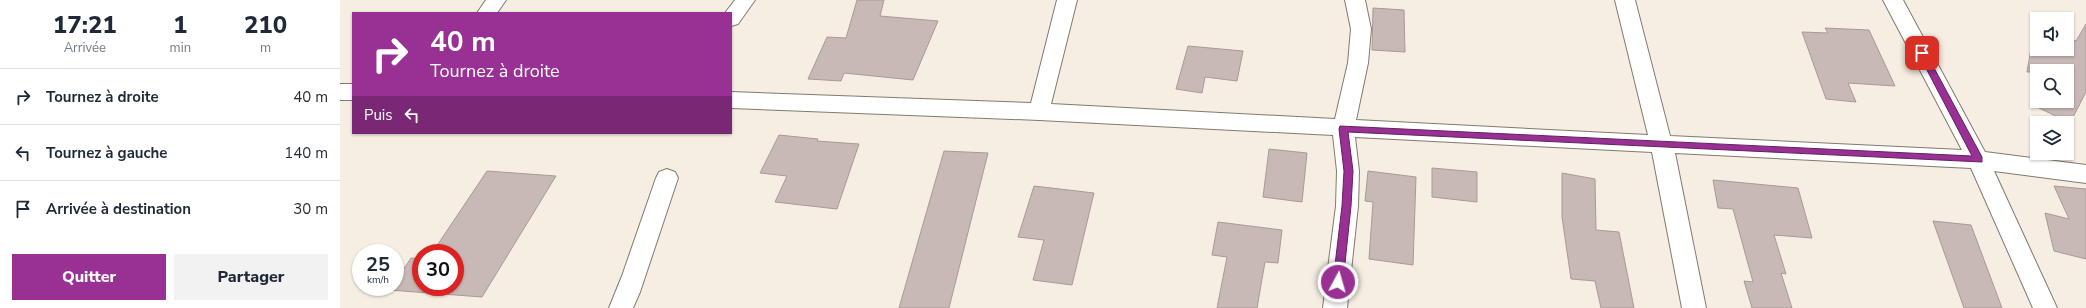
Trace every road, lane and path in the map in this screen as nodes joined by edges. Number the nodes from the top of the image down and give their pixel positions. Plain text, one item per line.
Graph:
1 (496, 0) edge
2 (745, 0) edge
3 (1067, 0) edge
4 (1355, 0) edge
5 (1625, 0) edge
6 (1893, 0) edge
7 (488, 12) edge
8 (732, 18) edge
9 (340, 92) edge
10 (352, 92) edge
11 (732, 100) edge
12 (1039, 112) junction
13 (1344, 129) junction
14 (1662, 145) junction
15 (1978, 160) junction
16 (2086, 174) edge
17 (667, 178) dead end
18 (621, 308) edge
19 (1336, 308) edge
20 (1694, 308) edge
21 (2045, 308) edge

1 - 7 street
2 - 8 street
3 - 12 street
4 - 13 street
5 - 14 street
6 - 15 street
9 - 10 street
11 - 12 street
12 - 13 street
13 - 14 street
13 - 19 street
14 - 15 street
14 - 20 street
15 - 16 street
15 - 21 street
17 - 18 street

